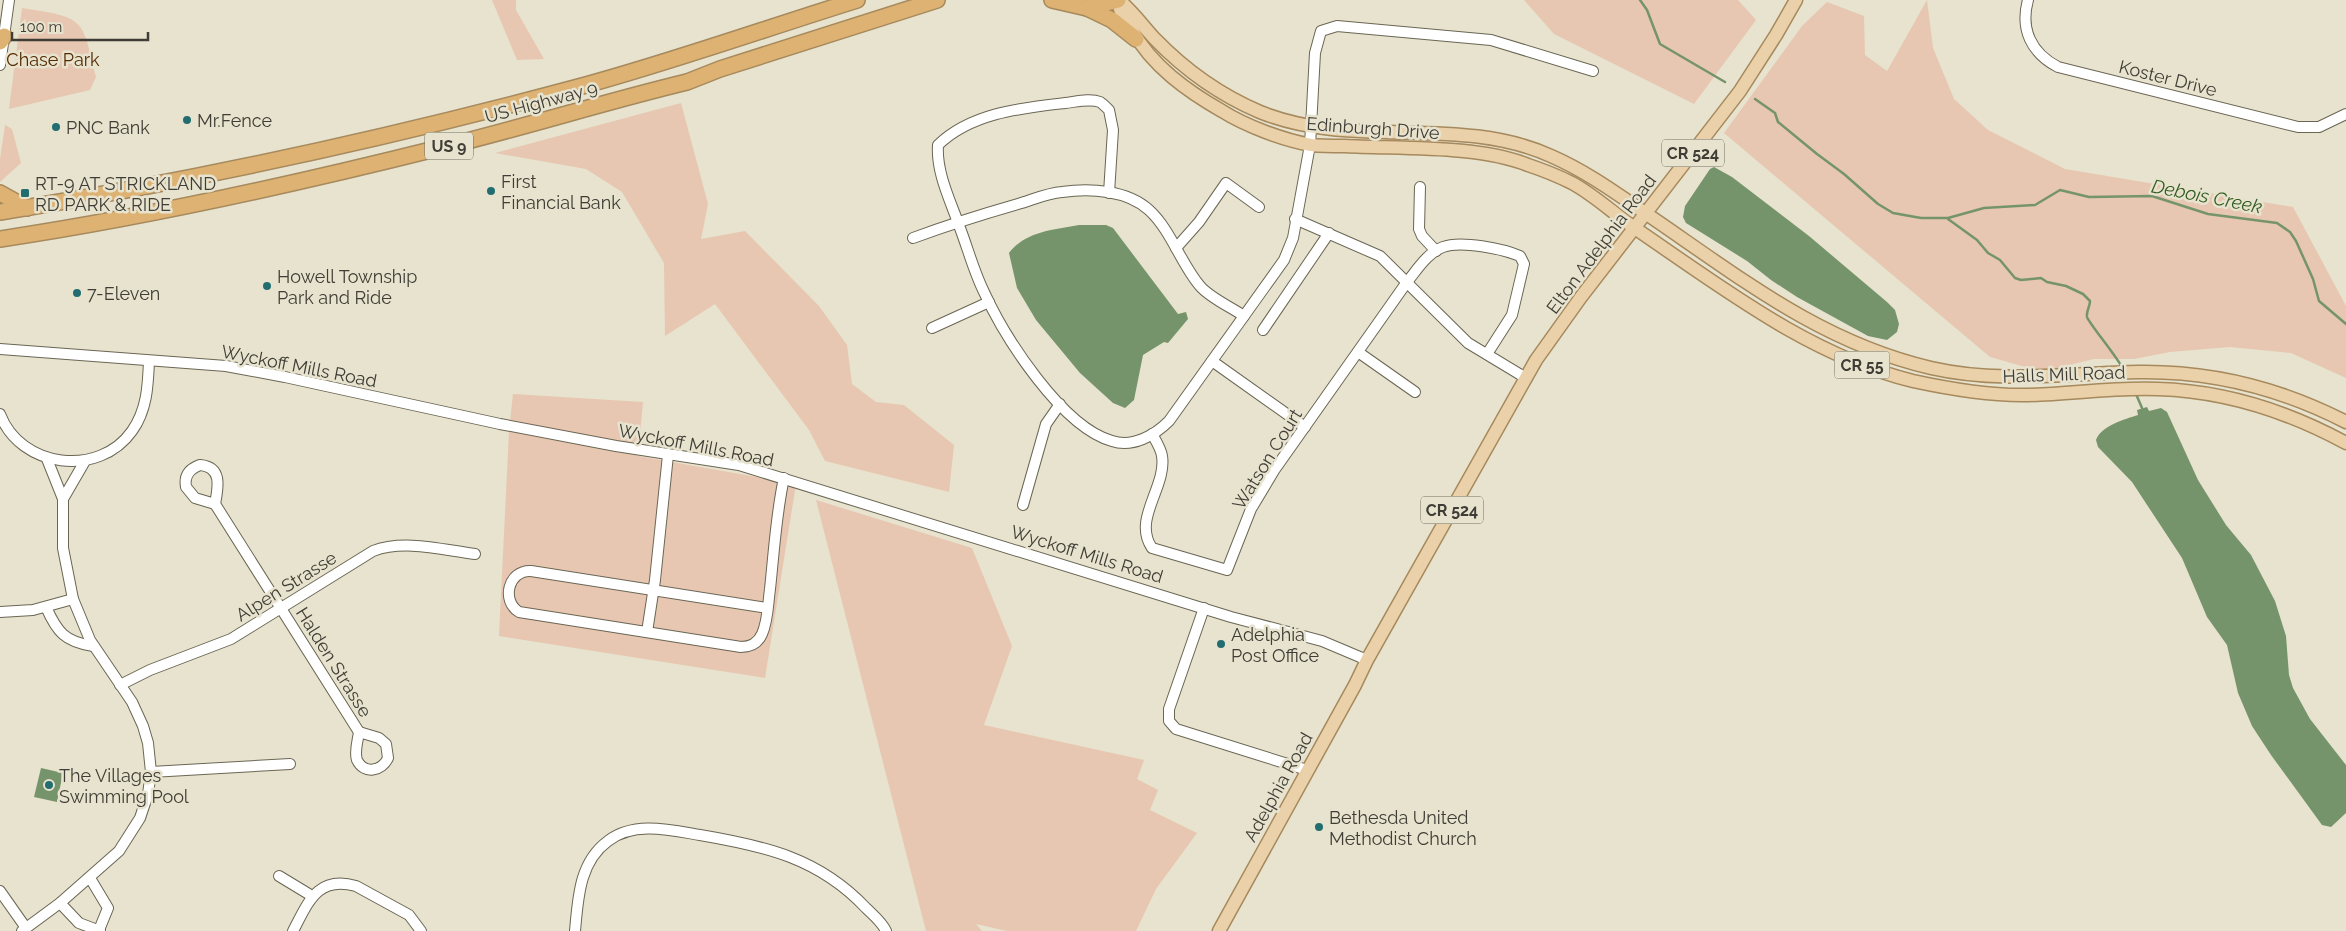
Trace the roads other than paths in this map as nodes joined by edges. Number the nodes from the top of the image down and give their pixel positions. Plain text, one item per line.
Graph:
1 (9, 0) edge
2 (857, 0) edge
3 (937, 0) edge
4 (1052, 0) edge
5 (1118, 0) edge
6 (1796, 0) edge
7 (2028, 0) edge
8 (1087, 8) junction
9 (2, 39) edge
10 (1136, 39) junction
11 (0, 65) edge
12 (1593, 71) dead end
13 (2346, 114) edge
14 (1312, 128) junction
15 (1310, 144) junction
16 (1420, 187) dead end
17 (1109, 192) junction
18 (0, 193) edge
19 (1259, 207) dead end
20 (27, 208) junction
21 (0, 212) edge
22 (1646, 214) junction
23 (1296, 219) junction
24 (958, 222) junction
25 (1635, 228) junction
26 (1328, 233) junction
27 (913, 238) dead end
28 (0, 239) edge
29 (1176, 248) junction
30 (1436, 251) junction
31 (1407, 282) junction
32 (989, 302) junction
33 (1244, 316) junction
34 (932, 328) dead end
35 (1263, 330) dead end
36 (0, 350) edge
37 (1358, 352) junction
38 (1487, 354) junction
39 (149, 361) junction
40 (1212, 361) junction
41 (1526, 378) junction
42 (1416, 392) dead end
43 (1060, 404) junction
44 (0, 414) edge
45 (2346, 422) edge
46 (1305, 427) junction
47 (1152, 434) junction
48 (2346, 443) edge
49 (668, 455) junction
50 (47, 459) junction
51 (85, 461) junction
52 (784, 478) junction
53 (63, 499) junction
54 (215, 504) dead end
55 (1023, 505) dead end
56 (475, 554) dead end
57 (653, 590) junction
58 (73, 599) junction
59 (46, 607) junction
60 (767, 608) junction
61 (1204, 608) junction
62 (281, 609) junction
63 (0, 612) edge
64 (647, 632) junction
65 (93, 646) junction
66 (1367, 660) junction
67 (120, 685) junction
68 (359, 732) dead end
69 (290, 764) dead end
70 (1307, 770) junction
71 (151, 772) junction
72 (279, 876) dead end
73 (90, 878) junction
74 (0, 891) edge
75 (312, 896) junction
76 (60, 903) junction
77 (24, 930) edge
78 (100, 930) edge
79 (293, 931) edge
80 (421, 931) edge
81 (575, 931) edge
82 (886, 931) edge
83 (1219, 931) edge

1 - 9 street
2 - 20 highway, US Highway 9 / US 9
3 - 28 highway, US Highway 9 / US 9
4 - 8 highway
5 - 8 highway
5 - 10 main road, Edinburgh Drive
5 - 14 main road, Edinburgh Drive
6 - 22 main road, Elton Adelphia Road / CR 524
7 - 13 street, Koster Drive
8 - 10 highway
9 - 11 street
10 - 15 main road, Edinburgh Drive
12 - 14 street
14 - 15 street
14 - 22 main road, Edinburgh Drive
15 - 23 street
15 - 25 main road, Edinburgh Drive
16 - 30 street
17 - 24 street
17 - 24 street
17 - 29 street
18 - 20 highway
19 - 29 street
20 - 21 highway, US Highway 9 / US 9
22 - 25 main road, Elton Adelphia Road / CR 524
22 - 45 main road, Halls Mill Road / CR 55
23 - 26 street
23 - 33 street
24 - 27 street
24 - 32 street
25 - 41 main road, Elton Adelphia Road / CR 524
25 - 48 main road, Halls Mill Road / CR 55
26 - 31 street
26 - 35 street
29 - 33 street
30 - 31 street, Watson Court
30 - 38 street
31 - 37 street, Watson Court
31 - 38 street
32 - 34 street
32 - 43 street
33 - 40 street
36 - 39 street, Wyckoff Mills Road
37 - 42 street
37 - 46 street, Watson Court
38 - 41 street
39 - 49 street, Wyckoff Mills Road
39 - 51 street
40 - 46 street
40 - 47 street
41 - 66 main road, CR 524
43 - 47 street
43 - 55 street
44 - 50 street
46 - 47 street, Watson Court
49 - 52 street, Wyckoff Mills Road
49 - 57 street
50 - 51 street
50 - 53 street
51 - 53 street
52 - 60 street
52 - 61 street, Wyckoff Mills Road
53 - 58 street
54 - 62 street, Halden Strasse
56 - 62 street, Alpen Strasse
57 - 60 street
57 - 64 street
57 - 64 street
58 - 59 street
58 - 65 street
59 - 63 street
59 - 65 street
60 - 64 street
61 - 66 street, Wyckoff Mills Road
61 - 70 street
62 - 67 street, Alpen Strasse
62 - 68 street, Halden Strasse
65 - 67 street
66 - 70 main road, Adelphia Road / CR 524
67 - 71 street
69 - 71 street
70 - 83 main road, Adelphia Road / CR 524
71 - 73 street
72 - 75 street
73 - 76 street
73 - 78 street
74 - 77 street
75 - 79 street
75 - 80 street
76 - 77 street
76 - 78 street
81 - 82 street

